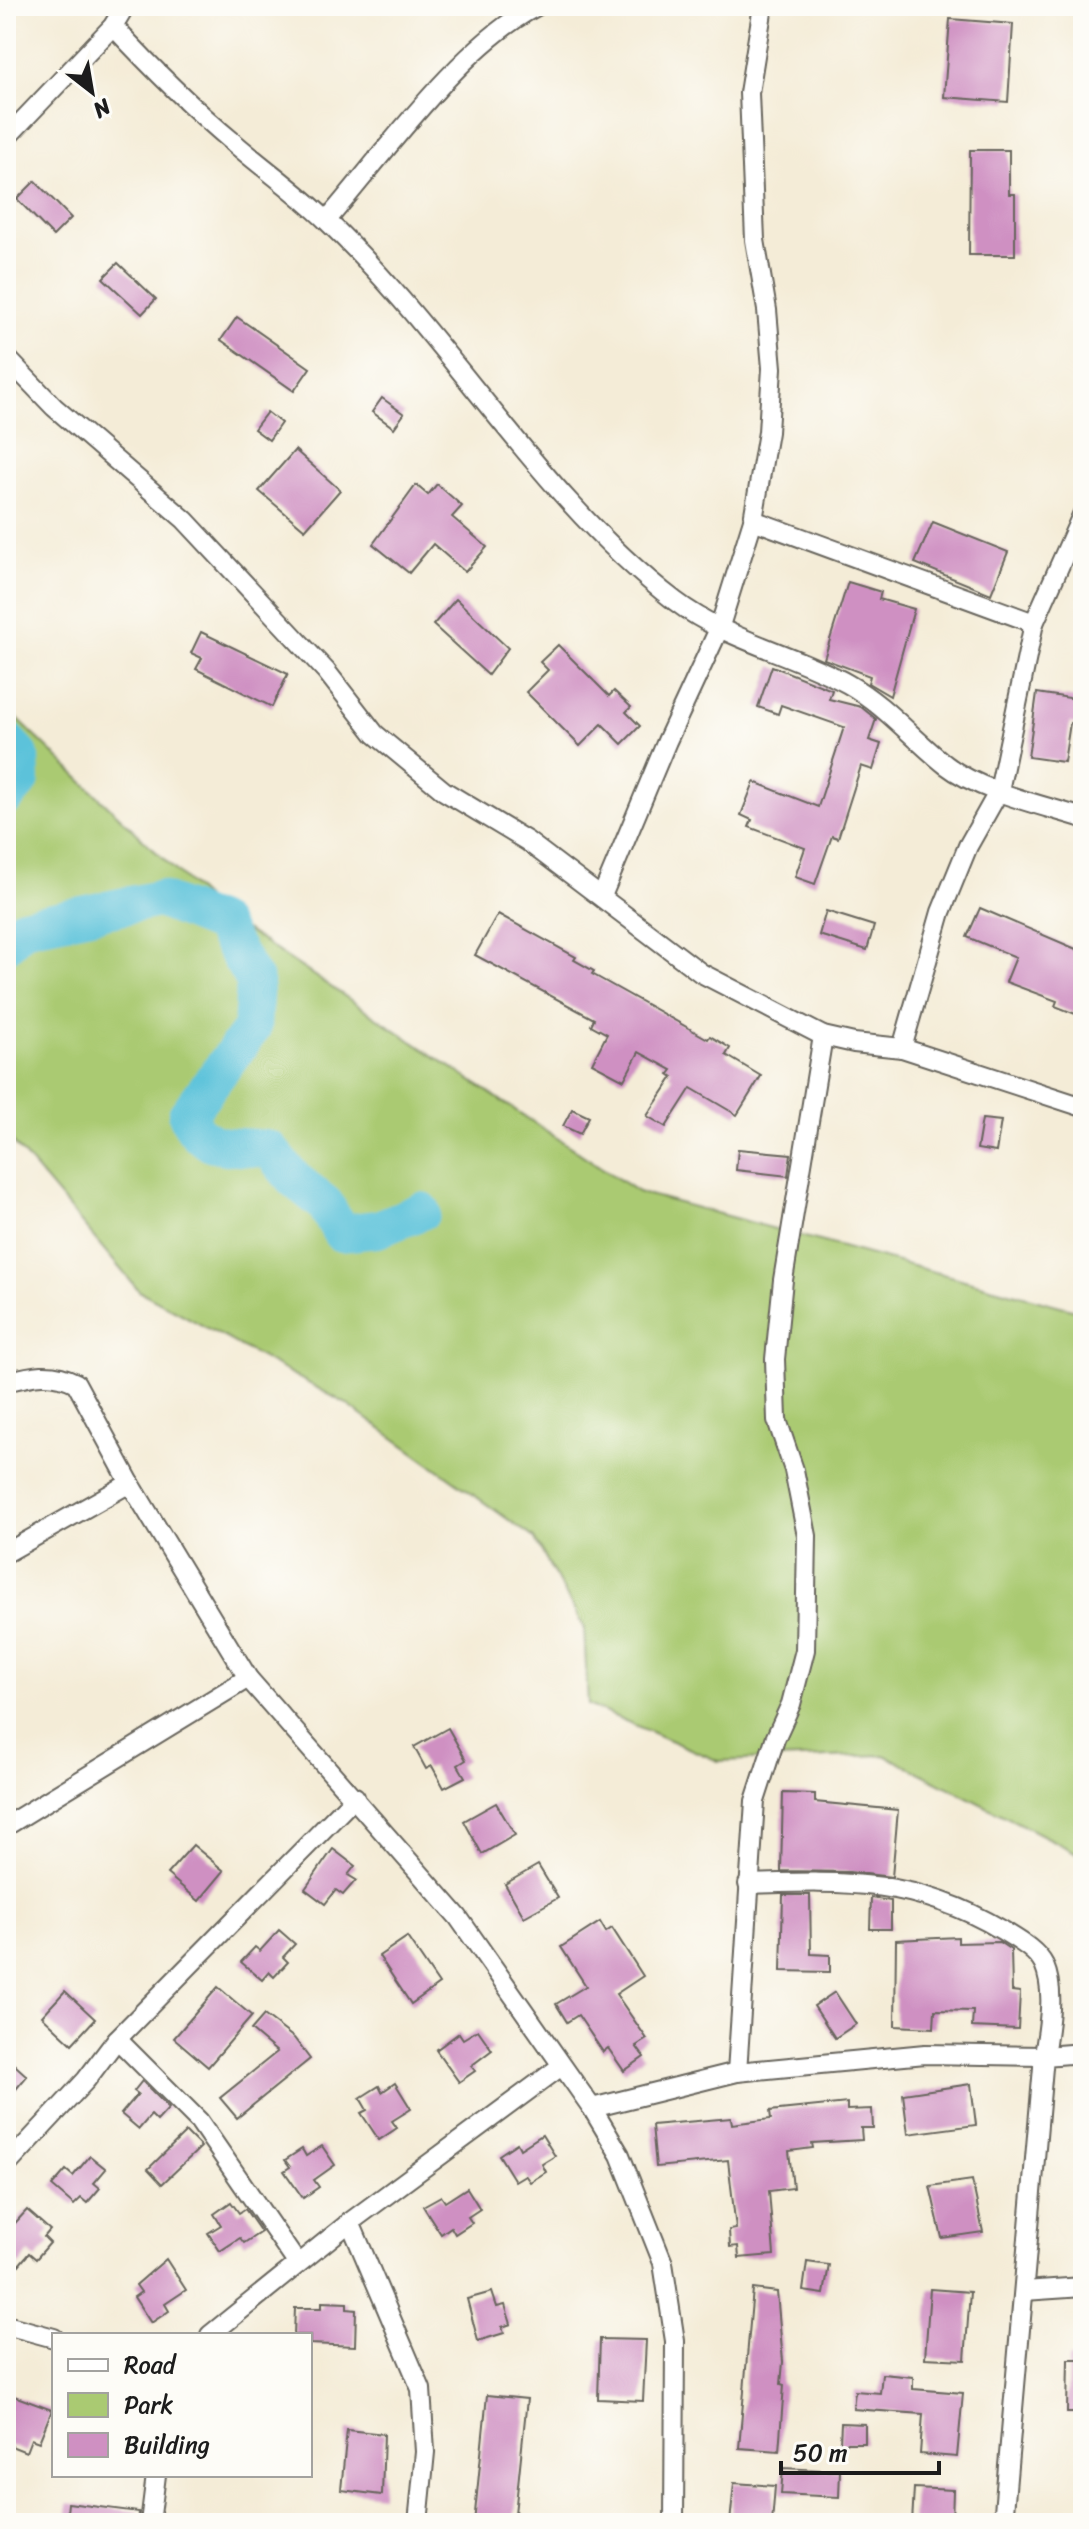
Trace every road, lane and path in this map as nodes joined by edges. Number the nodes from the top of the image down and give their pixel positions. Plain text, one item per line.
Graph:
1 (125, 6) edge
2 (537, 6) edge
3 (763, 6) edge
4 (113, 26) junction
5 (6, 138) edge
6 (327, 220) junction
7 (6, 357) edge
8 (1083, 513) edge
9 (753, 520) junction
10 (1076, 546) edge
11 (1034, 623) junction
12 (719, 629) junction
13 (999, 791) junction
14 (1083, 818) edge
15 (602, 896) junction
16 (823, 1036) junction
17 (902, 1048) junction
18 (1083, 1107) edge
19 (6, 1382) edge
20 (130, 1483) junction
21 (6, 1553) edge
22 (248, 1678) junction
23 (355, 1797) junction
24 (6, 1826) edge
25 (748, 1884) junction
26 (117, 2039) junction
27 (1083, 2053) edge
28 (1044, 2056) junction
29 (560, 2067) junction
30 (737, 2072) junction
31 (592, 2108) junction
32 (6, 2166) edge
33 (350, 2222) junction
34 (297, 2263) junction
35 (1083, 2287) edge
36 (1024, 2291) junction
37 (6, 2325) edge
38 (212, 2333) edge
39 (52, 2337) edge
40 (156, 2477) edge
41 (150, 2523) edge
42 (418, 2523) edge
43 (674, 2523) edge
44 (1003, 2523) edge

1 - 4 street
2 - 6 street
3 - 9 street
4 - 5 street
4 - 6 street
6 - 12 street
7 - 15 street
8 - 10 street
9 - 11 street
9 - 12 street
10 - 11 street
11 - 13 street
12 - 13 street
12 - 15 street
13 - 14 street
13 - 17 street
15 - 16 street
16 - 17 street
16 - 25 street
17 - 18 street
19 - 20 street
20 - 21 street
20 - 22 street
22 - 23 street
22 - 24 street
23 - 26 street
23 - 29 street
25 - 28 street
25 - 30 street
26 - 32 street
26 - 34 street
27 - 28 street
28 - 30 street
28 - 36 street
29 - 31 street
29 - 33 street
30 - 31 street
31 - 43 street
33 - 34 street
33 - 42 street
34 - 38 street
35 - 36 street
36 - 44 street
37 - 39 street
40 - 41 street

